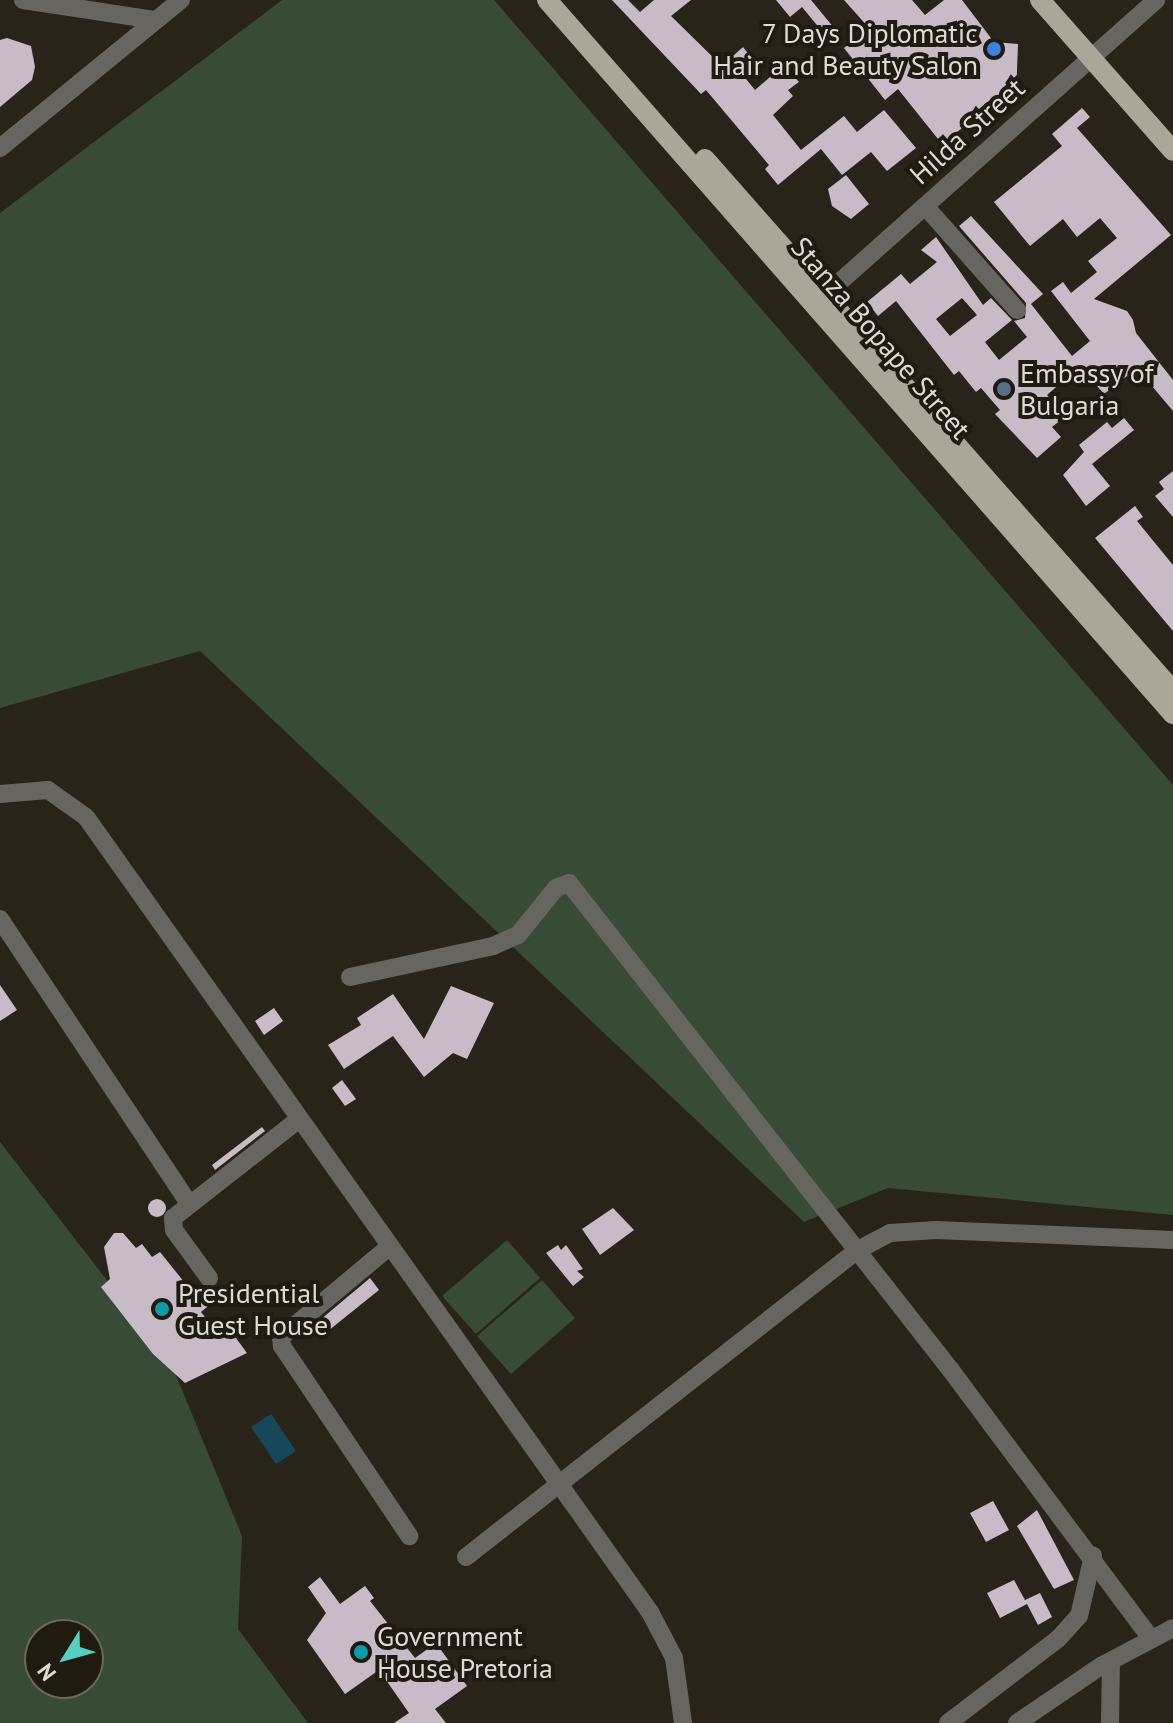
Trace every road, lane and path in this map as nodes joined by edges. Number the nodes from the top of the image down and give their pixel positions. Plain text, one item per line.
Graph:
1 (23, 0) edge
2 (181, 0) edge
3 (547, 0) edge
4 (565, 0) edge
5 (1040, 0) edge
6 (1156, 0) edge
7 (156, 20) junction
8 (1091, 58) junction
9 (0, 148) edge
10 (1173, 151) edge
11 (925, 206) junction
12 (820, 299) junction
13 (1017, 310) dead end
14 (1172, 706) edge
15 (0, 794) edge
16 (0, 919) edge
17 (350, 977) dead end
18 (298, 1120) junction
19 (189, 1204) junction
20 (1173, 1240) edge
21 (389, 1247) junction
22 (858, 1250) junction
23 (209, 1278) dead end
24 (558, 1485) junction
25 (409, 1536) dead end
26 (1093, 1556) junction
27 (466, 1557) dead end
28 (1173, 1628) edge
29 (1151, 1639) junction
30 (1111, 1662) junction
31 (683, 1723) edge
32 (948, 1723) edge
33 (1017, 1723) edge
34 (1110, 1723) edge

1 - 7 street
2 - 7 street
3 - 12 main road, Stanza Bopape Street
4 - 12 main road, Stanza Bopape Street
5 - 8 main road
6 - 8 street, Hilda Street
7 - 9 street
8 - 10 main road
8 - 11 street, Hilda Street
11 - 12 street, Hilda Street
11 - 13 street
12 - 14 main road, Stanza Bopape Street
15 - 18 street
16 - 19 street
17 - 22 street
18 - 19 street
18 - 21 street
19 - 23 street
20 - 22 street
21 - 24 street
21 - 25 street
22 - 24 street
22 - 26 street
24 - 27 street
24 - 31 street
26 - 29 street
26 - 32 street
28 - 29 street
29 - 30 street
30 - 33 street
30 - 34 street

